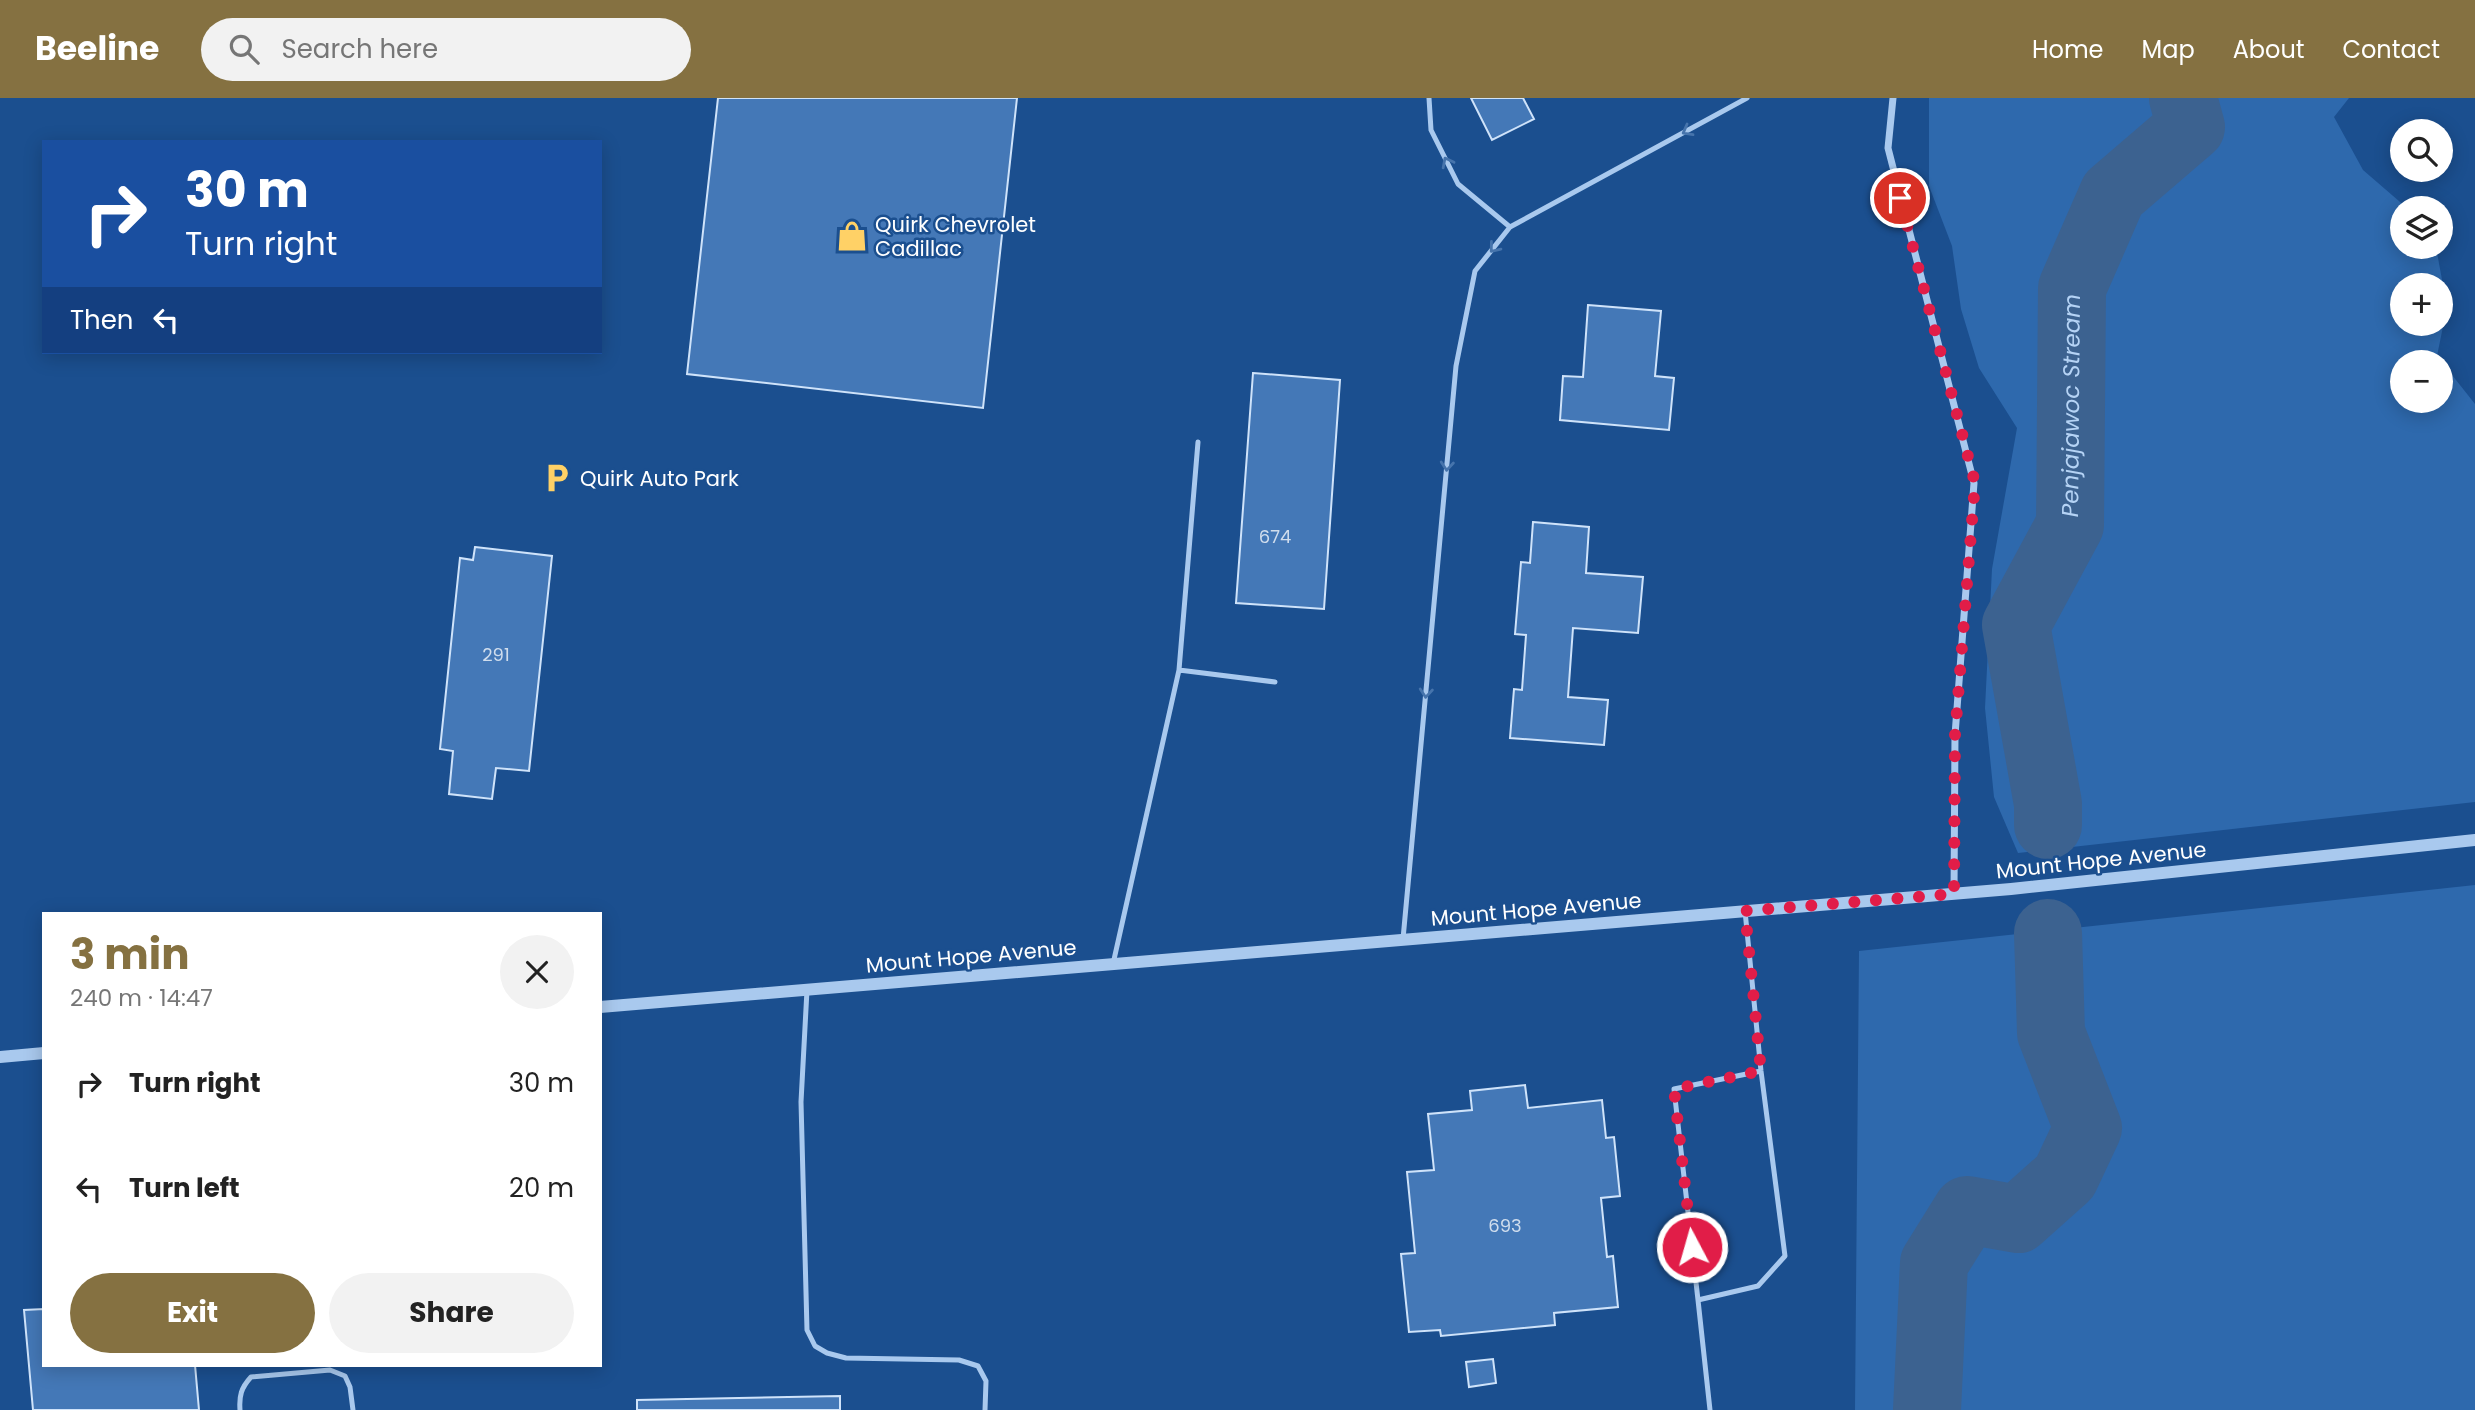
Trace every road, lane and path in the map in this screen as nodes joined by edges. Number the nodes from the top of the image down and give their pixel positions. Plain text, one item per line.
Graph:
1 (1429, 98) edge
2 (1747, 98) edge
3 (1893, 98) edge
4 (1510, 227) junction
5 (1198, 442) dead end
6 (1179, 670) junction
7 (1275, 682) dead end
8 (2475, 840) edge
9 (1954, 894) junction
10 (1745, 911) junction
11 (1403, 940) junction
12 (1113, 964) junction
13 (807, 990) junction
14 (602, 1007) edge
15 (42, 1053) edge
16 (0, 1057) edge
17 (1761, 1071) junction
18 (1698, 1300) junction
19 (240, 1410) edge
20 (353, 1410) edge
21 (985, 1410) edge
22 (1710, 1410) edge

4 -> 1 lane
2 -> 4 lane
3 - 9 street
4 -> 11 lane
5 - 6 lane
6 - 7 lane
6 - 12 lane
8 - 9 street, Mount Hope Avenue
9 - 10 street, Mount Hope Avenue
10 - 11 street, Mount Hope Avenue
10 - 17 lane
11 - 12 street, Mount Hope Avenue
12 - 13 street, Mount Hope Avenue
13 - 14 street, Mount Hope Avenue
13 - 21 lane
15 - 16 street
17 - 18 lane
17 - 18 lane
18 - 22 lane
19 - 20 lane

